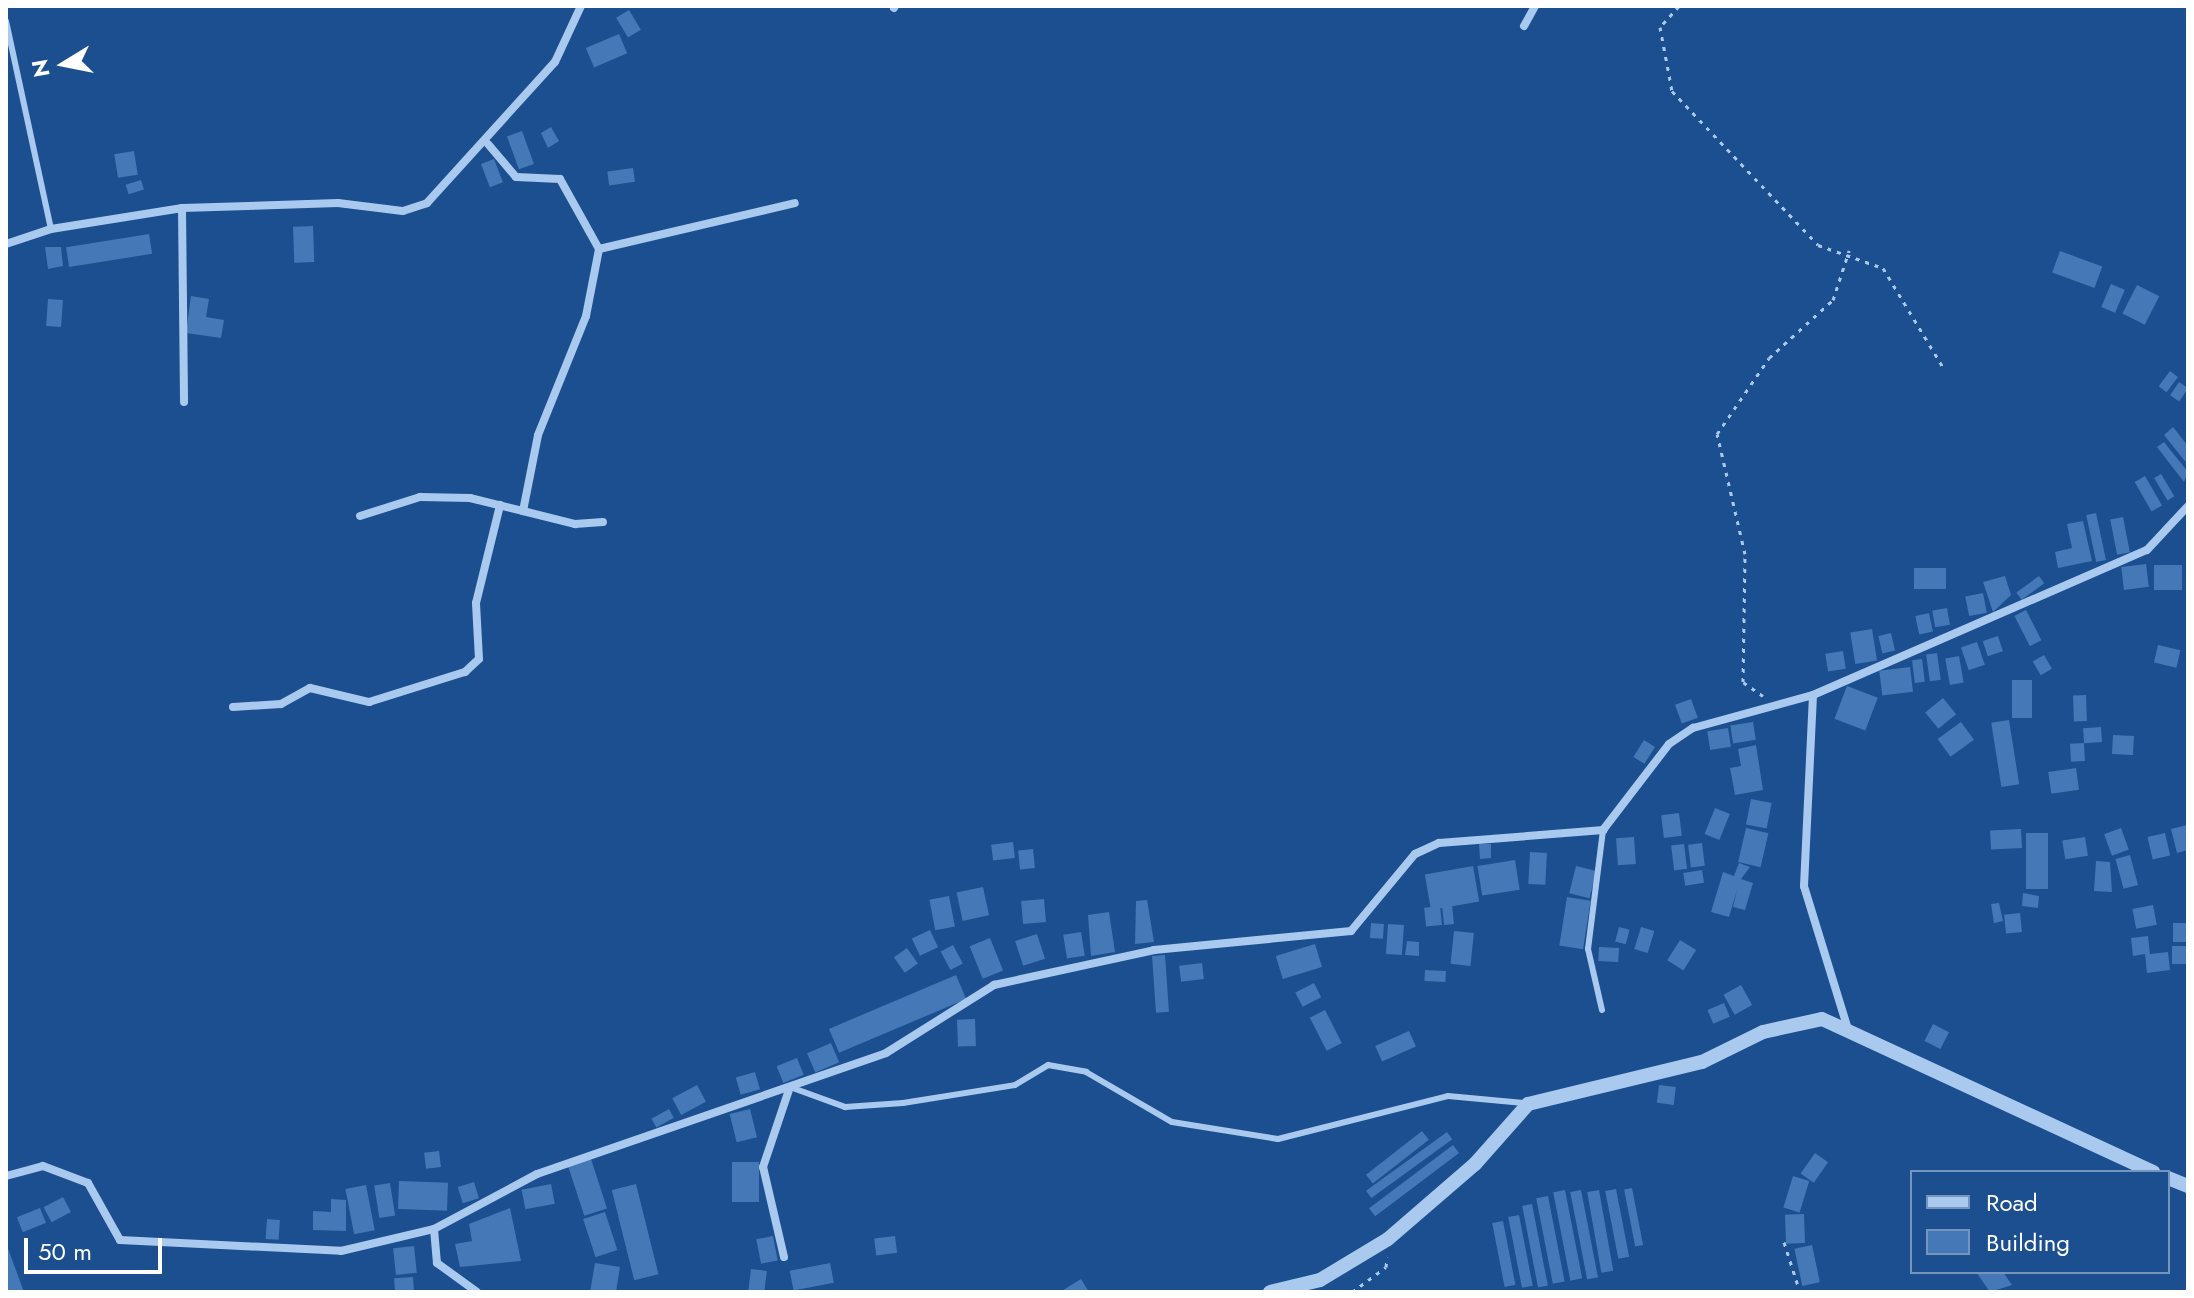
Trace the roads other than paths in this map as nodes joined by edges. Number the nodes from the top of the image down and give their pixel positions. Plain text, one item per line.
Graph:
1 (581, 6) edge
2 (1535, 6) edge
3 (6, 21) edge
4 (1524, 26) dead end
5 (488, 144) junction
6 (795, 203) dead end
7 (182, 208) junction
8 (51, 229) junction
9 (6, 244) edge
10 (599, 249) junction
11 (184, 402) dead end
12 (500, 505) junction
13 (2188, 506) edge
14 (523, 511) junction
15 (360, 516) dead end
16 (603, 522) dead end
17 (1813, 695) junction
18 (233, 707) dead end
19 (1603, 830) junction
20 (1602, 1010) dead end
21 (1847, 1026) junction
22 (790, 1087) junction
23 (1528, 1104) junction
24 (2149, 1170) edge
25 (6, 1176) edge
26 (434, 1229) junction
27 (784, 1257) dead end
28 (477, 1292) edge
29 (1270, 1292) edge

1 - 5 street
2 - 4 street
3 - 8 lane
5 - 7 street
5 - 10 street
6 - 10 street
7 - 8 street
7 - 11 street
8 - 9 street
10 - 14 street
12 - 14 street
12 - 15 street
12 - 18 street
13 - 17 street
14 - 16 street
17 - 19 street
17 - 21 street
19 - 20 lane
19 - 22 street
21 - 23 street
21 - 24 street
22 - 23 lane
22 - 26 street
22 - 27 street
23 - 29 street
25 - 26 street
26 - 28 street

